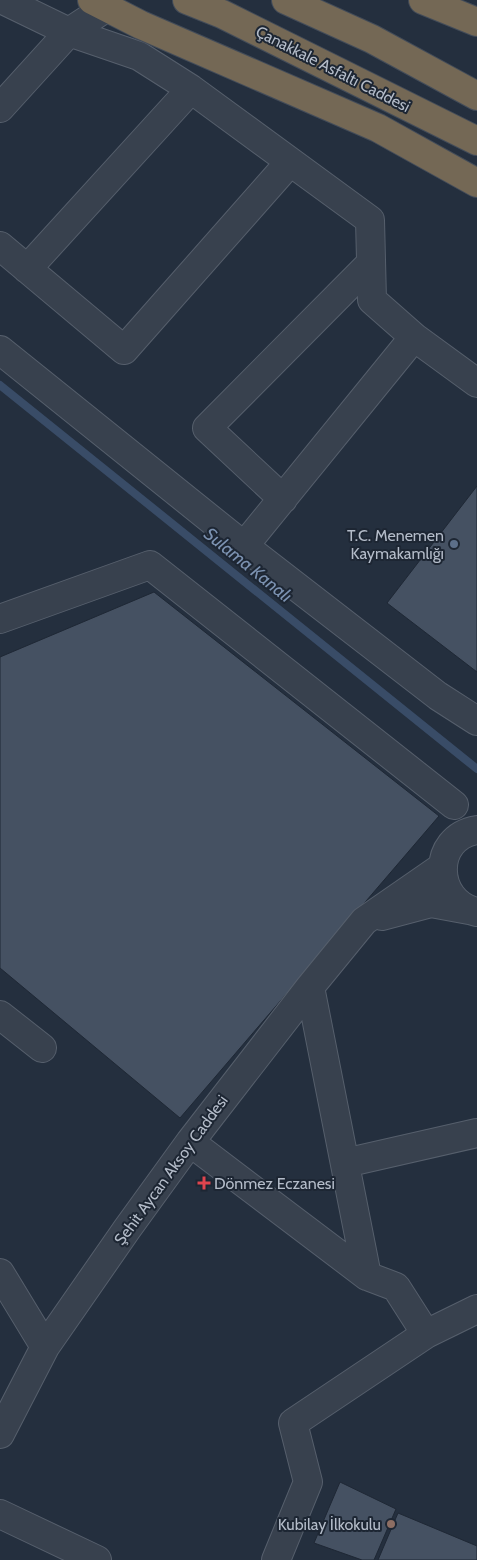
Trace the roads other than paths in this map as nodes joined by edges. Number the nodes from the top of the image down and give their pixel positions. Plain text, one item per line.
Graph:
1 (2, 0) edge
2 (188, 0) edge
3 (286, 0) edge
4 (423, 0) edge
5 (99, 3) edge
6 (477, 22) edge
7 (69, 32) junction
8 (191, 90) junction
9 (477, 96) edge
10 (0, 108) edge
11 (477, 141) edge
12 (290, 162) junction
13 (477, 183) edge
14 (0, 246) edge
15 (371, 263) junction
16 (27, 269) junction
17 (414, 337) junction
18 (0, 350) edge
19 (477, 383) edge
20 (283, 499) junction
21 (244, 546) junction
22 (0, 620) edge
23 (477, 721) edge
24 (454, 805) dead end
25 (477, 830) edge
26 (442, 867) junction
27 (473, 911) edge
28 (364, 921) junction
29 (310, 987) junction
30 (0, 1015) edge
31 (42, 1048) dead end
32 (477, 1133) edge
33 (190, 1142) junction
34 (345, 1163) junction
35 (0, 1273) edge
36 (368, 1276) junction
37 (477, 1309) edge
38 (426, 1334) junction
39 (45, 1347) junction
40 (0, 1434) edge
41 (0, 1514) edge
42 (97, 1560) edge
43 (276, 1560) edge

1 - 7 street
2 - 11 highway, Çanakkale Asfaltı Caddesi
3 - 9 highway
4 - 6 highway
5 - 7 street
5 - 13 highway
7 - 8 street
7 - 10 street
8 - 12 street
8 - 16 street
12 - 15 street
12 - 16 street
14 - 16 street
15 - 17 street
15 - 20 street
17 - 19 street
17 - 20 street
18 - 21 street
20 - 21 street
21 - 23 street
22 - 24 street
25 - 26 street
26 - 27 street
26 - 28 street, Şehit Aycan Aksoy Caddesi
27 - 28 street
28 - 29 street, Şehit Aycan Aksoy Caddesi
29 - 33 street, Şehit Aycan Aksoy Caddesi
29 - 34 street
30 - 31 street
32 - 34 street
33 - 36 street
33 - 39 street, Şehit Aycan Aksoy Caddesi
34 - 36 street
35 - 39 street
36 - 38 street
37 - 38 street
38 - 43 street
39 - 40 street, Şehit Aycan Aksoy Caddesi
41 - 42 street

